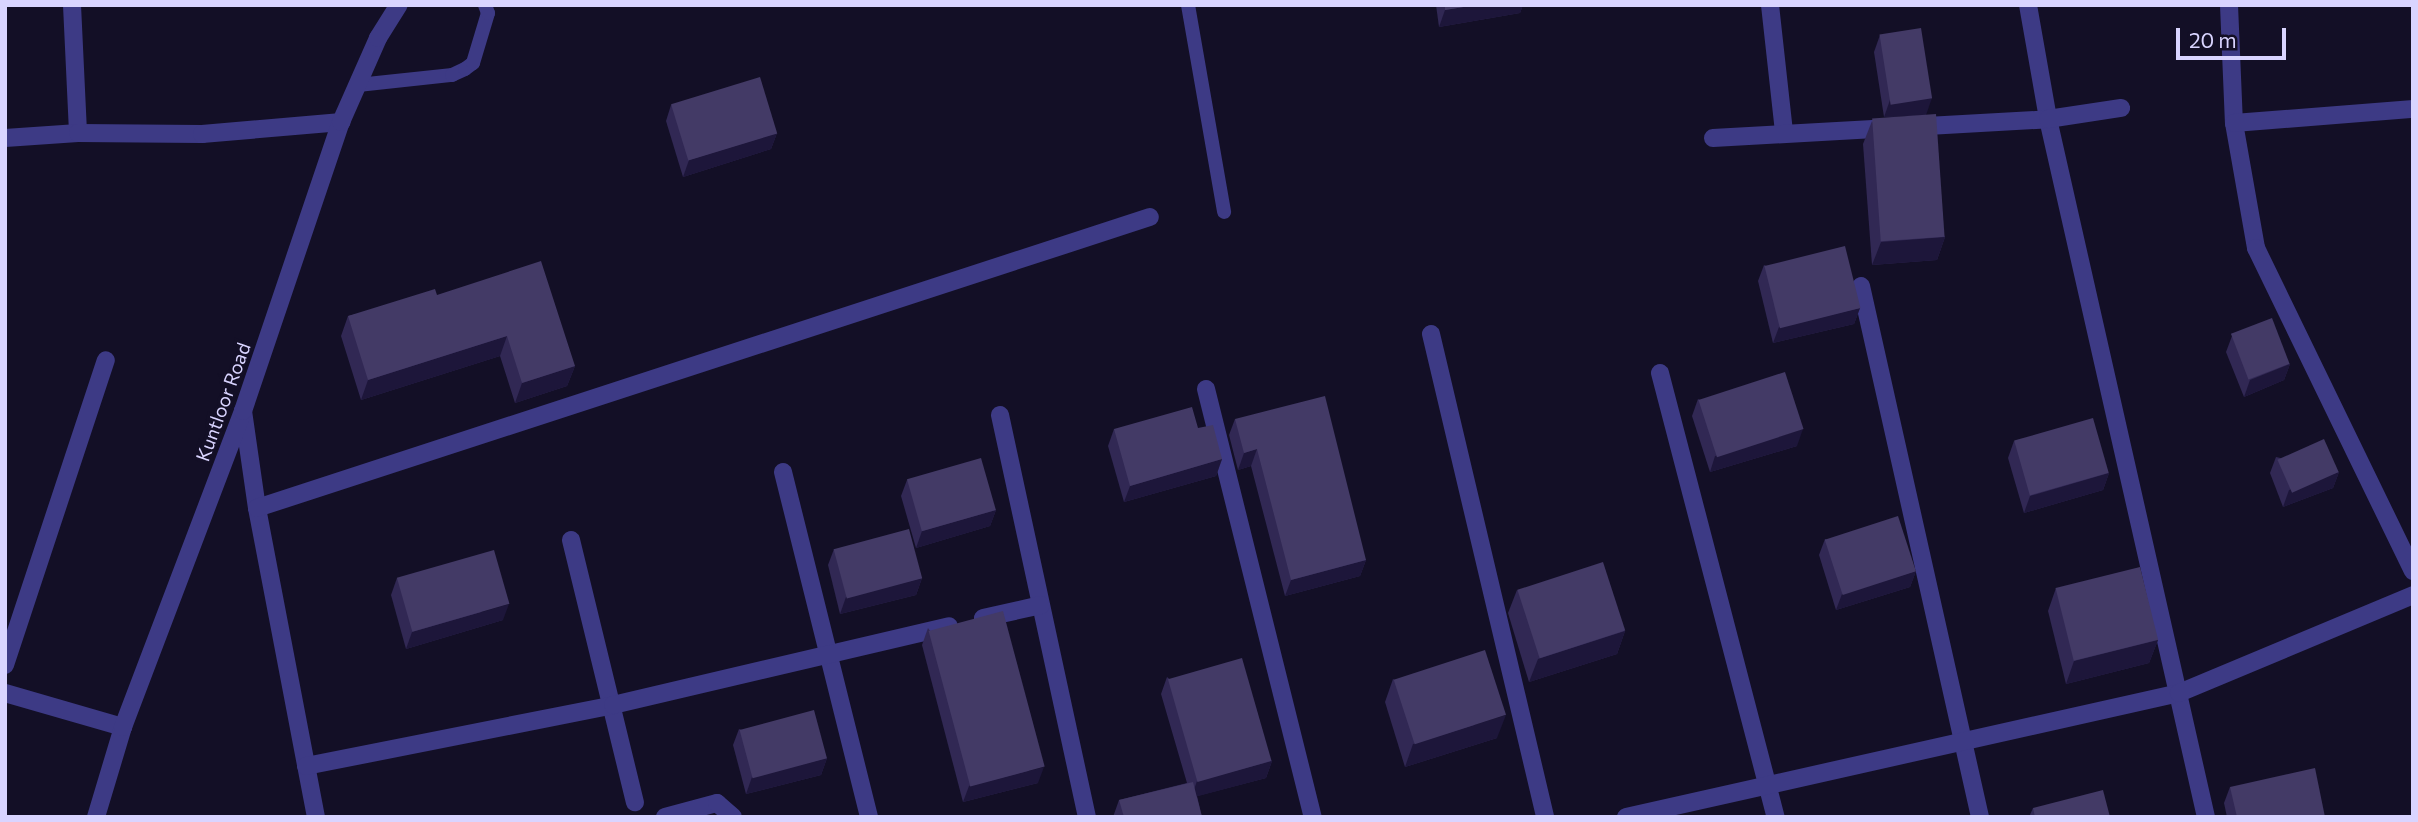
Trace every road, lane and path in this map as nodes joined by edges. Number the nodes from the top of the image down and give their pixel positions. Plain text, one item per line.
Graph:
1 (72, 5) edge
2 (399, 5) edge
3 (485, 5) edge
4 (1188, 5) edge
5 (1770, 5) edge
6 (2028, 5) edge
7 (2229, 5) edge
8 (358, 85) junction
9 (2121, 108) dead end
10 (2413, 109) edge
11 (2048, 119) junction
12 (341, 122) junction
13 (2234, 123) junction
14 (1784, 131) junction
15 (78, 133) junction
16 (5, 138) edge
17 (1713, 138) dead end
18 (1224, 212) dead end
19 (1150, 217) dead end
20 (1860, 286) dead end
21 (1431, 334) dead end
22 (106, 360) dead end
23 (1660, 373) dead end
24 (1206, 389) dead end
25 (243, 411) junction
26 (1000, 415) dead end
27 (783, 472) dead end
28 (257, 508) junction
29 (571, 540) dead end
30 (2413, 571) edge
31 (2413, 595) edge
32 (1041, 605) junction
33 (828, 653) junction
34 (5, 665) edge
35 (5, 693) edge
36 (2179, 693) junction
37 (613, 705) junction
38 (123, 727) junction
39 (1961, 740) junction
40 (306, 766) junction
41 (1770, 784) junction
42 (635, 802) dead end
43 (96, 817) edge
44 (316, 817) edge
45 (665, 817) edge
46 (733, 817) edge
47 (869, 817) edge
48 (1087, 817) edge
49 (1313, 817) edge
50 (1545, 817) edge
51 (1626, 817) edge
52 (1776, 817) edge
53 (1980, 817) edge
54 (2206, 817) edge

1 - 15 street
2 - 8 street, Kuntloor Road
3 - 8 lane
4 - 18 lane
5 - 14 street
6 - 11 street
7 - 13 street
8 - 12 street, Kuntloor Road
9 - 11 street
10 - 13 street
11 - 14 street
11 - 36 street
12 - 15 street
12 - 25 street, Kuntloor Road
13 - 30 street
14 - 17 street
15 - 16 street
19 - 28 street
20 - 39 street
21 - 50 street
22 - 34 street
23 - 41 street
24 - 49 street
25 - 28 street
25 - 38 street, Kuntloor Road
26 - 32 street
27 - 33 street
28 - 40 street
29 - 37 street
31 - 36 street
32 - 33 street
32 - 48 street
33 - 37 street
33 - 47 street
35 - 38 street
36 - 39 street
36 - 54 street
37 - 40 street
37 - 42 street
38 - 43 street, Kuntloor Road
39 - 41 street
39 - 53 street
40 - 44 street
41 - 51 street
41 - 52 street
45 - 46 street

